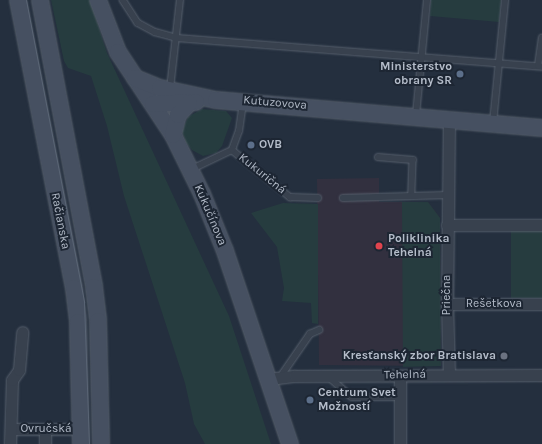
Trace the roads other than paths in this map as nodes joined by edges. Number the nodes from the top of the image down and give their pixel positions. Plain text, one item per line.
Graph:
1 (18, 0) edge
2 (40, 0) edge
3 (98, 0) edge
4 (123, 0) edge
5 (180, 0) edge
6 (427, 0) edge
7 (505, 0) edge
8 (177, 38) junction
9 (542, 38) edge
10 (422, 58) junction
11 (500, 64) junction
12 (540, 67) edge
13 (44, 77) junction
14 (135, 78) junction
15 (170, 91) junction
16 (216, 100) junction
17 (243, 100) junction
18 (189, 102) junction
19 (153, 104) junction
20 (416, 116) junction
21 (449, 118) junction
22 (494, 123) junction
23 (542, 128) edge
24 (173, 135) junction
25 (232, 150) junction
26 (378, 157) dead end
27 (191, 170) junction
28 (449, 195) junction
29 (412, 196) junction
30 (318, 198) dead end
31 (343, 198) dead end
32 (542, 225) edge
33 (447, 226) junction
34 (447, 304) junction
35 (542, 304) edge
36 (319, 330) dead end
37 (22, 332) dead end
38 (449, 375) junction
39 (542, 375) edge
40 (328, 376) junction
41 (400, 376) junction
42 (275, 378) junction
43 (400, 397) junction
44 (11, 429) junction
45 (45, 429) junction
46 (81, 437) edge
47 (10, 444) edge
48 (45, 444) edge
49 (100, 444) edge
50 (290, 444) edge
51 (400, 444) edge

1 - 13 street, Račianska
2 - 13 street, Račianska
3 - 14 street, Kukučínova
4 - 8 lane
5 - 8 lane
6 - 10 lane
7 - 11 lane
8 - 10 lane
8 - 15 lane
9 - 12 lane
10 - 11 lane
10 - 20 lane
11 - 12 lane
11 - 22 lane
13 - 46 street, Račianska
13 - 49 street, Račianska
14 - 15 street, Kutuzovova
14 - 19 street, Kukučínova
15 - 16 street, Kutuzovova
15 - 19 street
16 - 17 street, Kutuzovova
16 - 18 street
17 - 20 street, Kutuzovova
17 - 25 lane
18 - 19 street
18 - 24 street
19 - 24 street, Kukučínova
20 - 21 street, Kutuzovova
21 - 22 street, Kutuzovova
21 - 28 street, Priečna
22 - 23 street
24 - 27 street, Kukučínova
25 - 27 lane
25 - 30 lane, Kukuričná
26 - 29 lane
27 - 42 street, Kukučínova
28 - 29 lane
28 - 33 street, Priečna
29 - 31 lane
32 - 33 street
33 - 34 street, Priečna
34 - 35 street, Rešetkova
34 - 38 street, Priečna
36 - 42 lane
37 - 44 street
38 - 39 street, Tehelná
38 - 41 street, Tehelná
40 - 41 street, Tehelná
40 - 42 street, Tehelná
40 - 43 lane
41 - 43 street
42 - 50 street, Kukučínova
43 - 51 street
44 - 45 street, Ovručská
44 - 47 street
45 - 46 street, Ovručská
45 - 48 street

